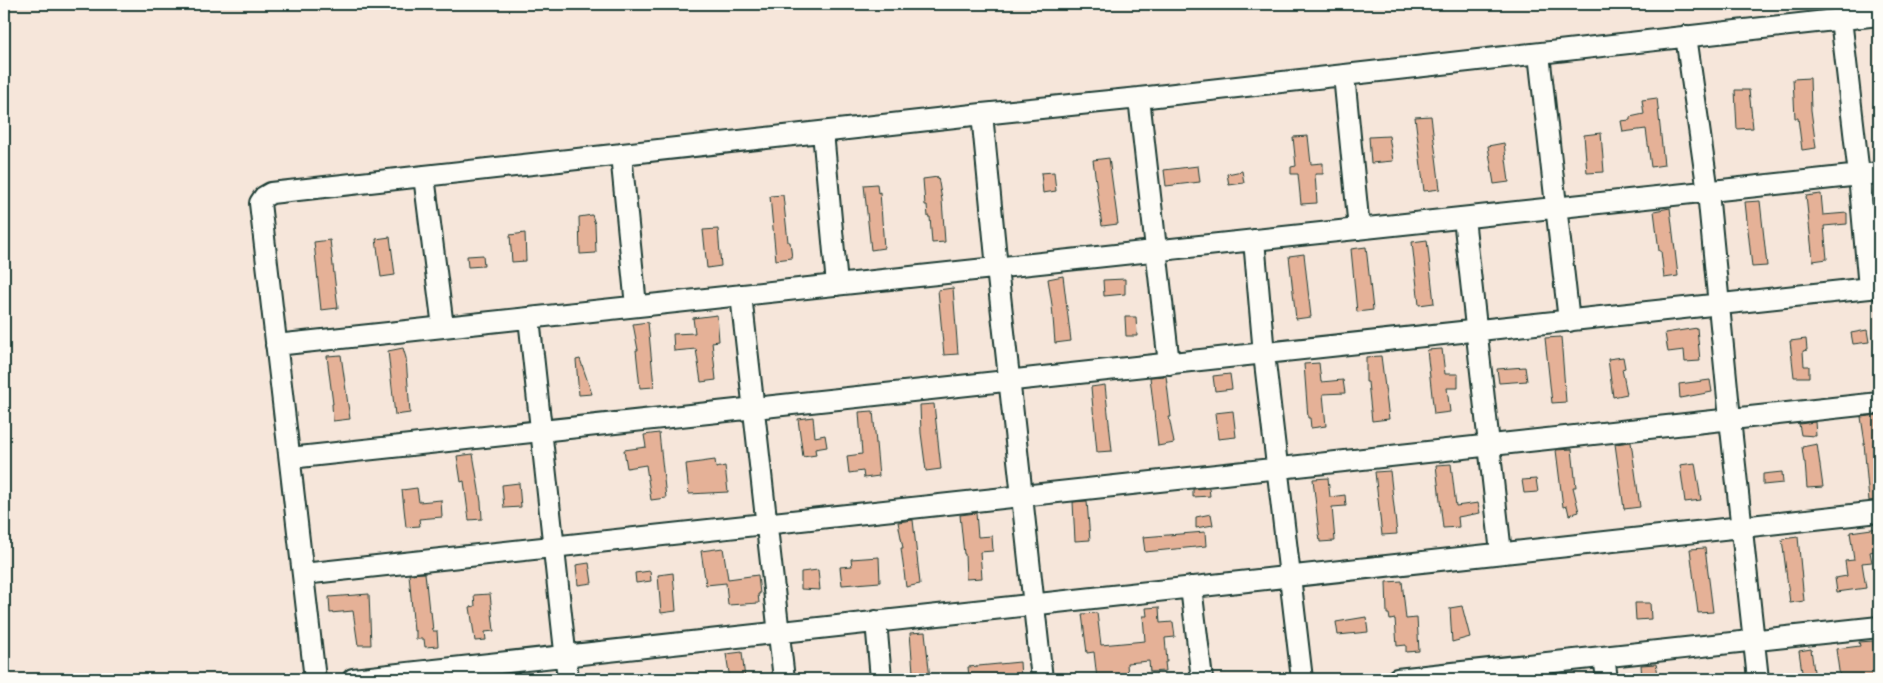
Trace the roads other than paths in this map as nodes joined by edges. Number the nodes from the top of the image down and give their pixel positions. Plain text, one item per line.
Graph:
1 (1879, 15) edge
2 (1841, 19) junction
3 (1686, 36) junction
4 (1539, 54) junction
5 (1344, 75) junction
6 (1140, 98) junction
7 (982, 114) junction
8 (823, 132) junction
9 (621, 154) junction
10 (1869, 174) edge
11 (424, 176) junction
12 (1708, 192) junction
13 (1556, 208) junction
14 (1464, 218) junction
15 (1359, 229) junction
16 (1254, 240) junction
17 (1157, 251) junction
18 (997, 268) junction
19 (837, 285) junction
20 (1874, 288) edge
21 (742, 295) junction
22 (1718, 305) junction
23 (636, 306) junction
24 (529, 318) junction
25 (1568, 321) junction
26 (443, 327) junction
27 (1475, 331) junction
28 (276, 345) junction
29 (1264, 354) junction
30 (1169, 364) junction
31 (1010, 381) junction
32 (1879, 403) edge
33 (754, 408) junction
34 (1730, 419) junction
35 (541, 431) junction
36 (1488, 445) junction
37 (290, 458) junction
38 (1278, 468) junction
39 (1022, 496) junction
40 (1879, 512) edge
41 (766, 523) junction
42 (1742, 527) junction
43 (554, 546) junction
44 (1501, 553) junction
45 (303, 574) junction
46 (1290, 576) junction
47 (1191, 587) junction
48 (1034, 604) junction
49 (876, 621) junction
50 (1879, 627) edge
51 (779, 631) junction
52 (1754, 641) junction
53 (565, 655) junction
54 (1604, 657) junction
55 (472, 673) edge
56 (315, 679) edge
57 (353, 679) edge
58 (568, 679) edge
59 (784, 679) edge
60 (881, 679) edge
61 (1042, 679) edge
62 (1202, 679) edge
63 (1302, 679) edge
64 (1405, 679) edge
65 (1607, 679) edge
66 (1758, 679) edge

1 - 2 street
2 - 3 street
2 - 10 street
3 - 4 street
3 - 12 street
4 - 5 street
4 - 13 street
5 - 6 street
5 - 15 street
6 - 7 street
6 - 17 street
7 - 8 street
7 - 18 street
8 - 9 street
8 - 19 street
9 - 11 street
9 - 23 street
10 - 12 street
10 - 20 street
11 - 26 street
11 - 28 street
12 - 13 street
12 - 22 street
13 - 14 street
13 - 25 street
14 - 15 street
14 - 27 street
15 - 16 street
16 - 17 street
16 - 29 street
17 - 18 street
17 - 30 street
18 - 19 street
18 - 31 street
19 - 21 street
20 - 22 street
21 - 23 street
21 - 33 street
22 - 25 street
22 - 34 street
23 - 24 street
24 - 26 street
24 - 35 street
25 - 27 street
26 - 28 street
27 - 29 street
27 - 36 street
28 - 37 street
29 - 30 street
29 - 38 street
30 - 31 street
31 - 33 street
31 - 39 street
32 - 34 street
33 - 35 street
33 - 41 street
34 - 36 street
34 - 42 street
35 - 37 street
35 - 43 street
36 - 38 street
36 - 44 street
37 - 45 street
38 - 39 street
38 - 46 street
39 - 41 street
39 - 48 street
40 - 42 street
41 - 43 street
41 - 51 street
42 - 44 street
42 - 52 street
43 - 45 street
43 - 53 street
44 - 46 street
45 - 56 street
46 - 47 street
46 - 63 street
47 - 48 street
47 - 62 street
48 - 49 street
48 - 61 street
49 - 51 street
49 - 60 street
50 - 52 street
51 - 53 street
51 - 59 street
52 - 54 street
52 - 66 street
53 - 55 street
53 - 58 street
54 - 64 street
54 - 65 street
55 - 57 street

